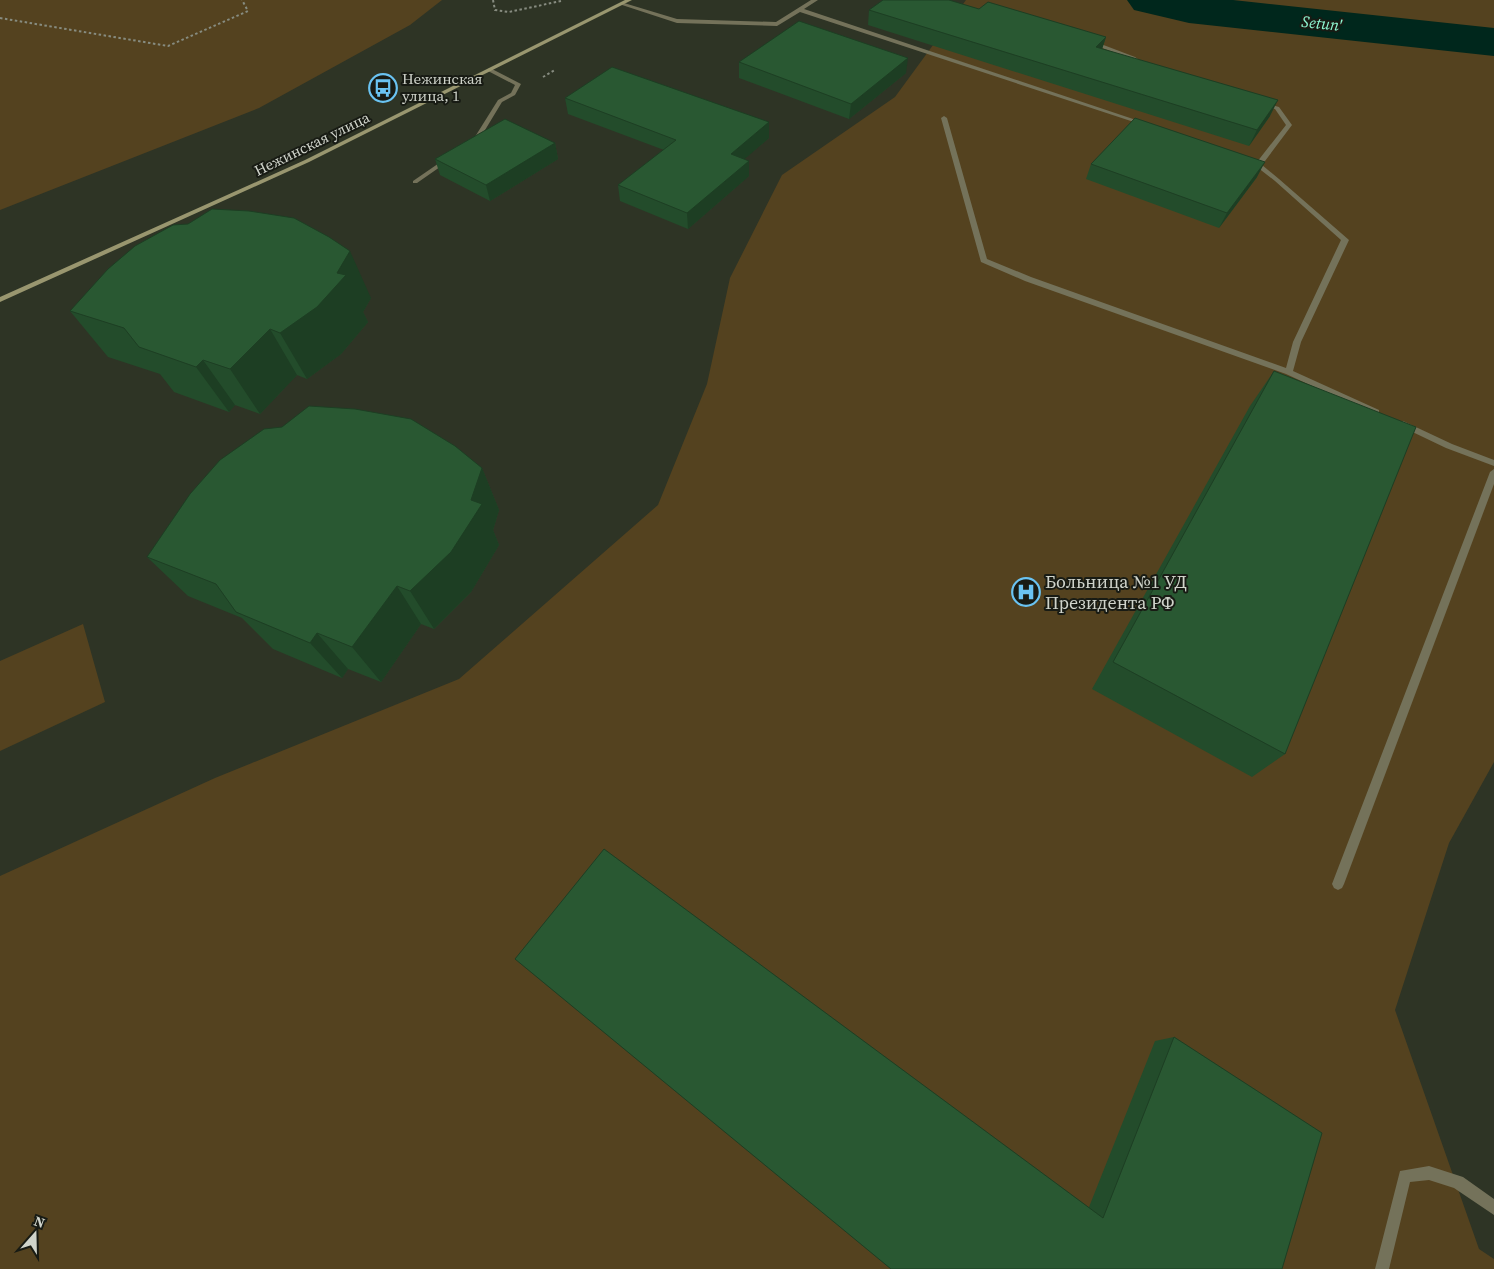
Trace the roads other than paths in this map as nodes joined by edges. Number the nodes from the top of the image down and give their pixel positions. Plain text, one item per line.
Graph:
1 (629, 0) edge
2 (815, 0) edge
3 (622, 4) junction
4 (800, 10) junction
5 (1083, 40) edge
6 (490, 70) junction
7 (1150, 70) edge
8 (1250, 100) edge
9 (944, 118) dead end
10 (1155, 127) edge
11 (471, 144) edge
12 (455, 154) edge
13 (1248, 158) edge
14 (1258, 166) junction
15 (415, 182) dead end
16 (0, 300) edge
17 (1289, 372) junction
18 (1387, 417) edge
19 (1396, 421) edge
20 (1494, 463) edge
21 (1494, 472) edge
22 (1338, 884) dead end
23 (1494, 1208) edge
24 (1382, 1269) edge

1 - 3 street, Нежинская улица
2 - 4 lane
3 - 4 lane
3 - 6 street, Нежинская улица
4 - 10 lane
5 - 7 lane
6 - 11 lane
6 - 16 street, Нежинская улица
8 - 14 lane
9 - 17 lane
12 - 15 lane
13 - 14 lane
14 - 17 lane
17 - 18 lane
19 - 20 lane
21 - 22 lane
23 - 24 lane

